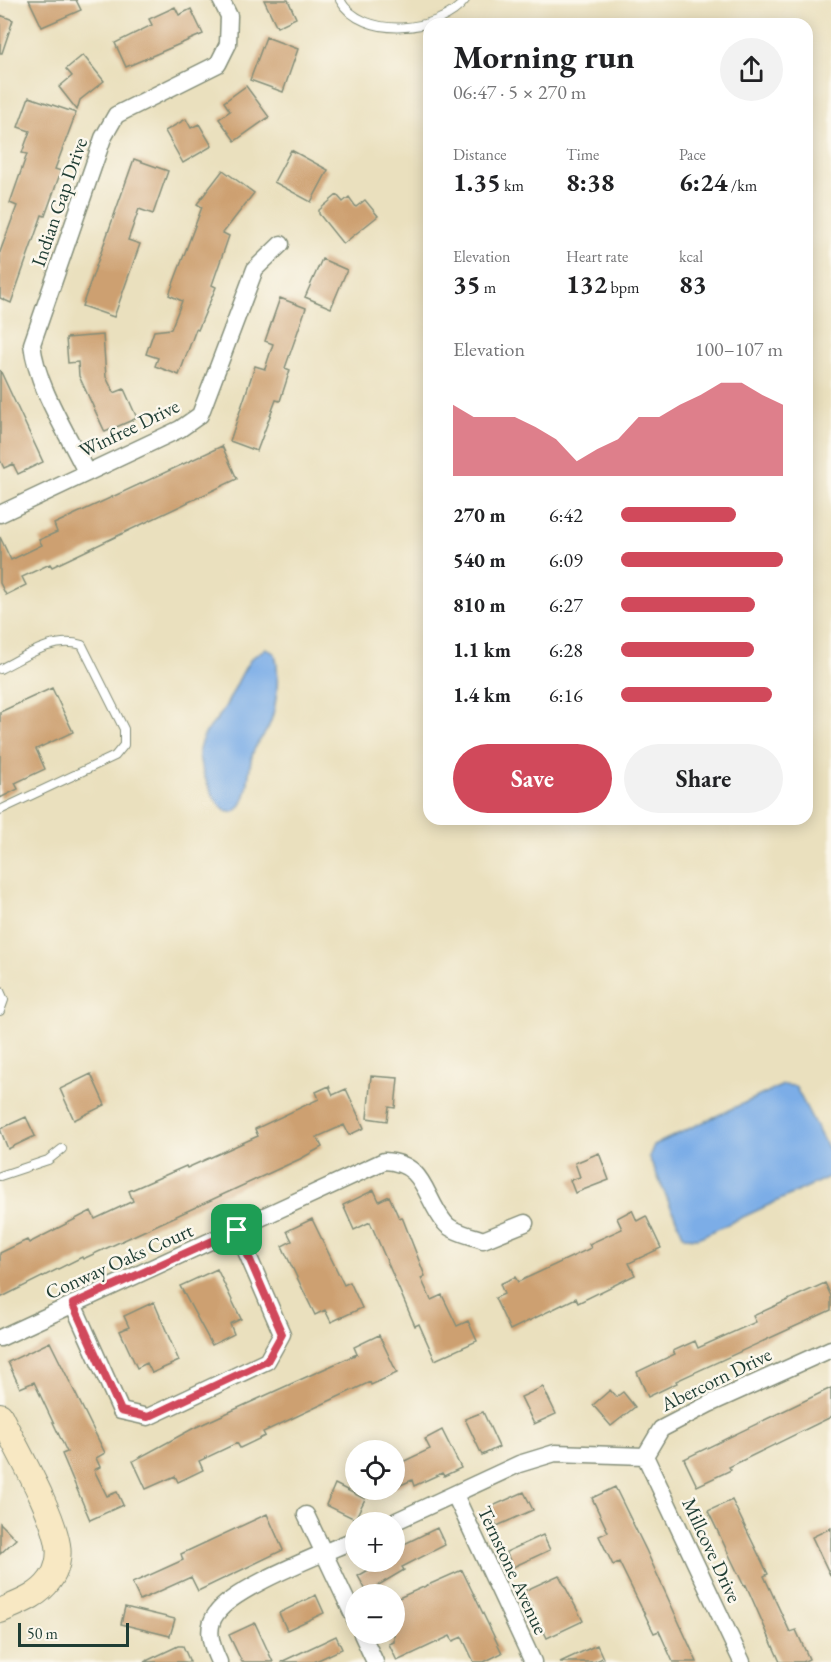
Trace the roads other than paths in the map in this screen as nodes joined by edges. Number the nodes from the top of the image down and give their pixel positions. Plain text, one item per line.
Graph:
1 (221, 0) edge
2 (340, 0) edge
3 (465, 0) edge
4 (437, 18) edge
5 (423, 24) edge
6 (281, 244) dead end
7 (86, 472) junction
8 (0, 514) edge
9 (0, 669) edge
10 (0, 810) edge
11 (0, 991) edge
12 (0, 1011) edge
13 (62, 1149) dead end
14 (0, 1176) edge
15 (525, 1223) dead end
16 (237, 1230) junction
17 (73, 1304) junction
18 (0, 1338) edge
19 (831, 1349) edge
20 (0, 1414) edge
21 (645, 1456) junction
22 (455, 1495) junction
23 (306, 1515) dead end
24 (405, 1517) edge
25 (345, 1544) edge
26 (324, 1554) junction
27 (345, 1598) edge
28 (0, 1611) edge
29 (367, 1644) edge
30 (219, 1662) edge
31 (375, 1662) edge
32 (533, 1662) edge
33 (742, 1662) edge

1 - 7 street, Indian Gap Drive
2 - 5 lane
3 - 4 lane
6 - 7 street, Winfree Drive
7 - 8 street, Winfree Drive
9 - 10 lane
11 - 12 lane
13 - 14 lane
15 - 16 street, Conway Oaks Court
16 - 17 street, Conway Oaks Court
16 - 17 street
17 - 18 street, Conway Oaks Court
19 - 21 street, Abercorn Drive
20 - 28 street
21 - 22 street
21 - 33 street, Millcove Drive
22 - 24 street
22 - 32 street, Ternstone Avenue
23 - 26 street
25 - 26 street
26 - 27 street
26 - 30 street
29 - 31 street

